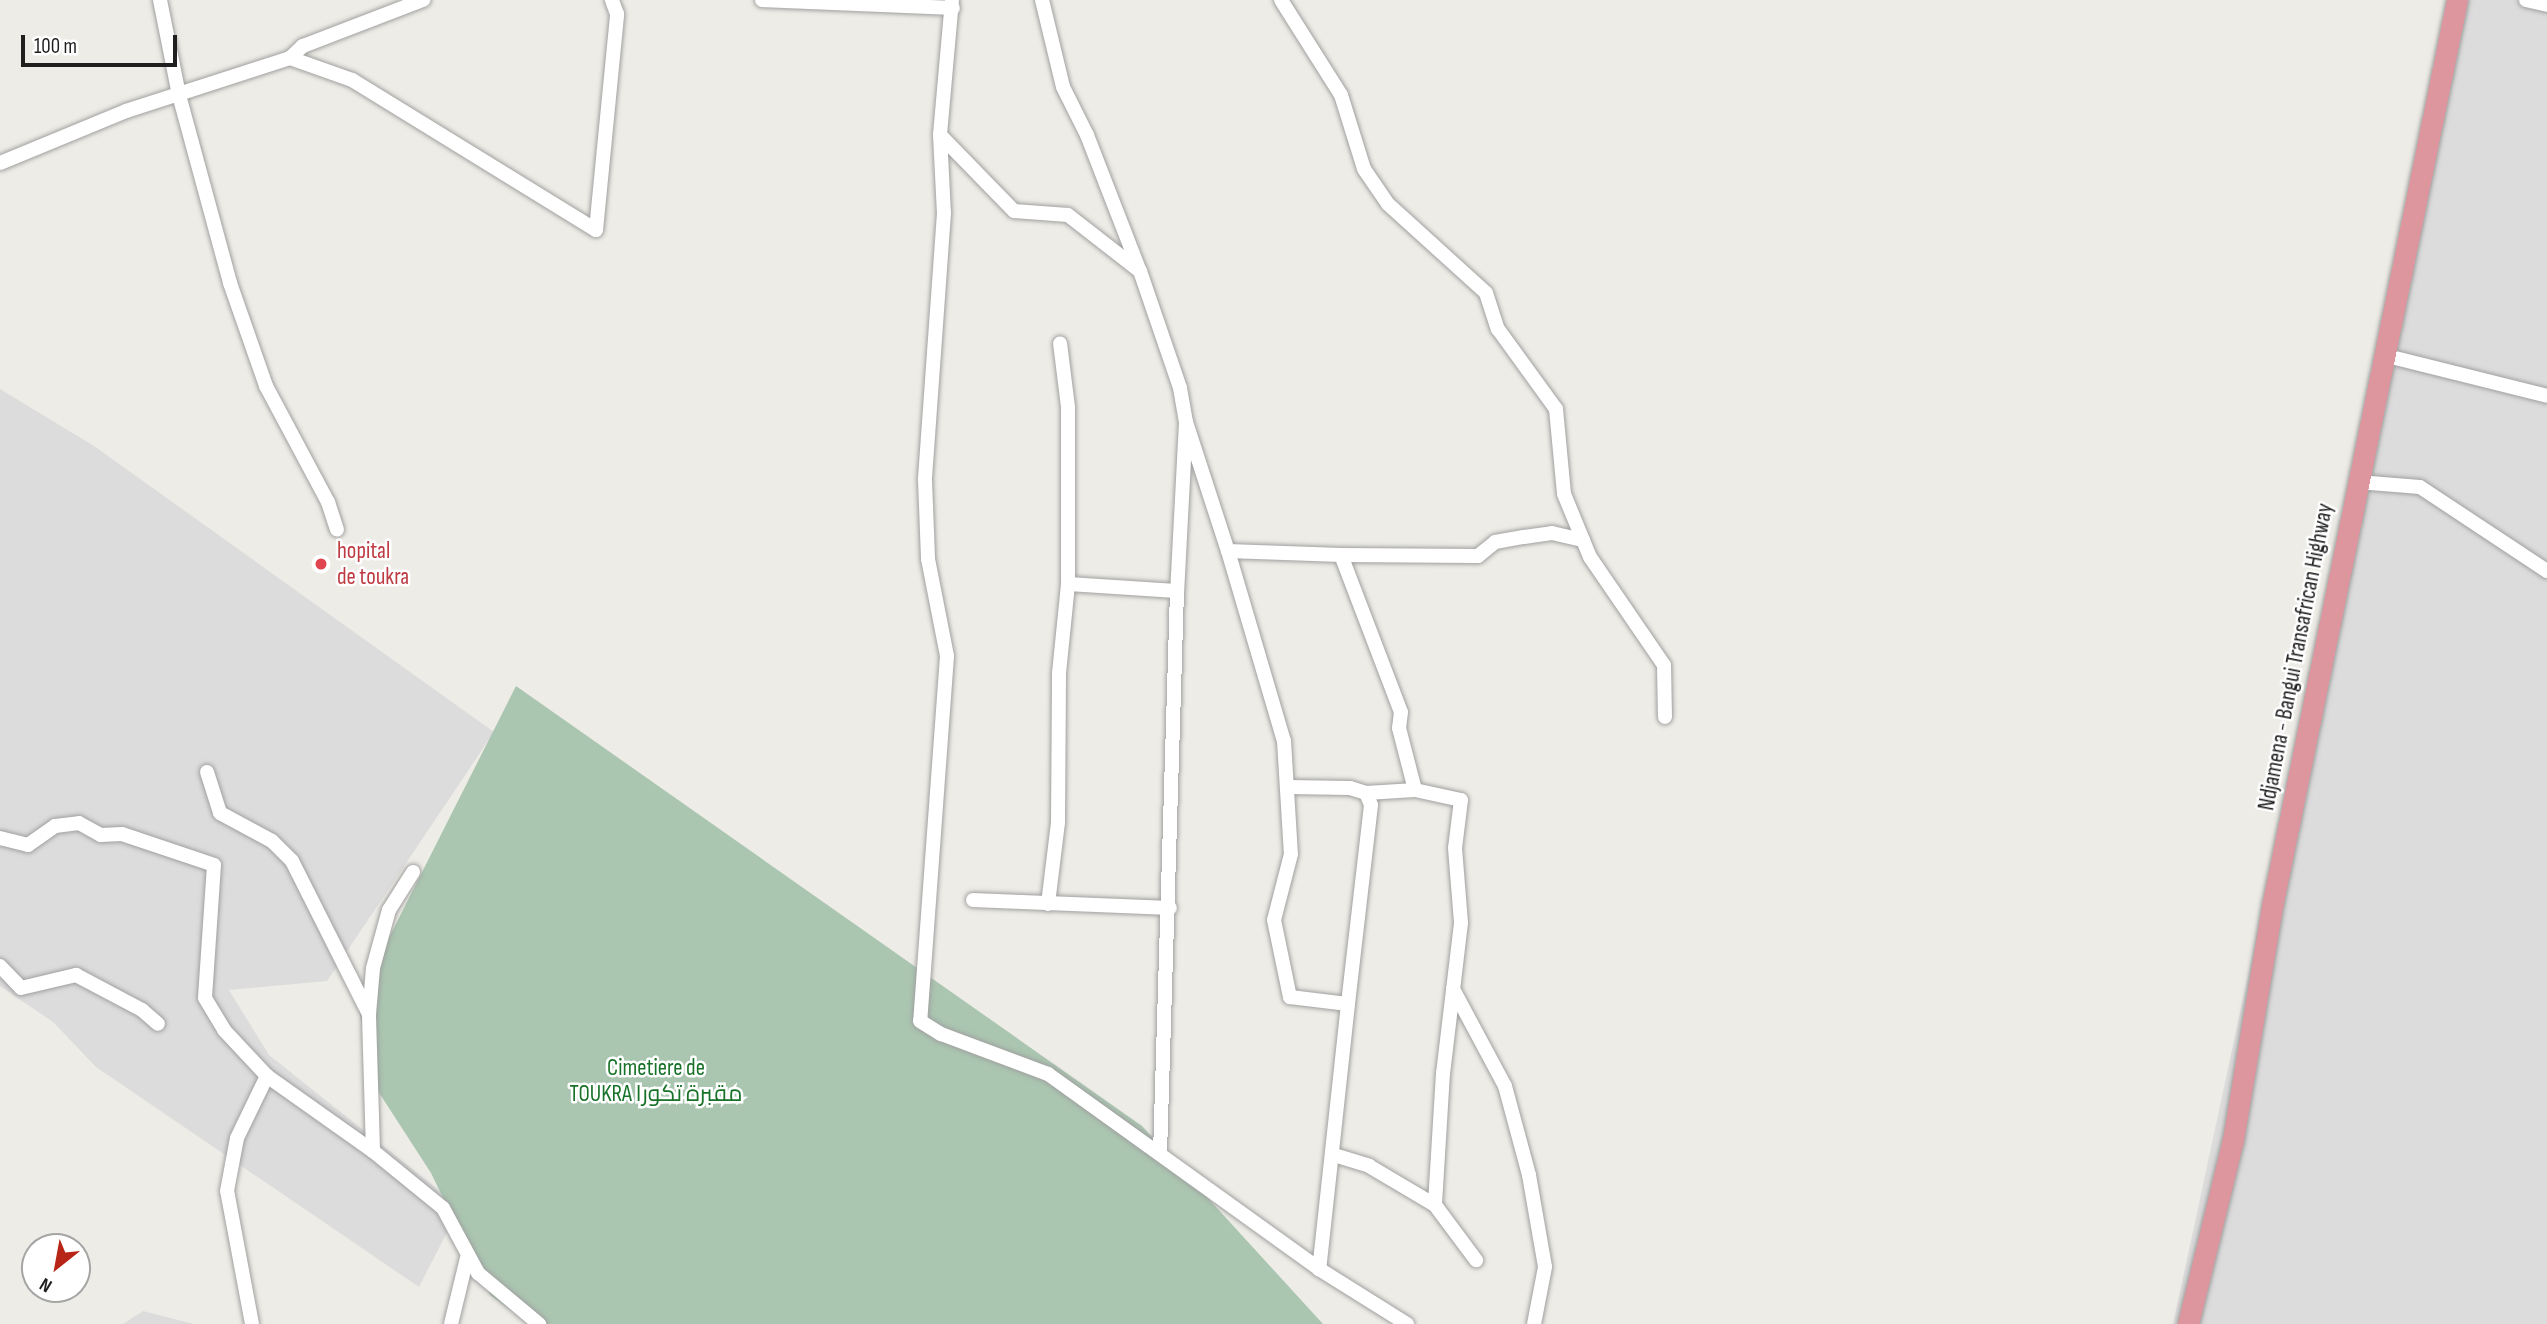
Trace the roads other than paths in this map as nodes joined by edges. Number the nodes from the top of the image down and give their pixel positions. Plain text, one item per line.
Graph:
1 (160, 0) edge
2 (424, 0) edge
3 (612, 0) edge
4 (762, 0) edge
5 (1042, 0) edge
6 (1281, 0) edge
7 (2457, 0) edge
8 (2526, 0) edge
9 (953, 4) edge
10 (2547, 5) edge
11 (290, 58) junction
12 (179, 95) junction
13 (940, 135) junction
14 (0, 163) edge
15 (1140, 271) junction
16 (1060, 343) dead end
17 (2383, 355) junction
18 (2547, 396) edge
19 (1186, 422) junction
20 (2358, 482) junction
21 (337, 530) dead end
22 (1583, 540) junction
23 (1227, 551) junction
24 (1341, 555) junction
25 (2547, 571) edge
26 (1068, 584) junction
27 (1177, 591) junction
28 (1665, 717) dead end
29 (207, 772) dead end
30 (1288, 787) junction
31 (1415, 790) junction
32 (1366, 793) junction
33 (0, 838) edge
34 (413, 872) dead end
35 (973, 900) dead end
36 (1048, 904) junction
37 (1170, 908) junction
38 (0, 966) edge
39 (1453, 989) junction
40 (1348, 1004) junction
41 (369, 1014) junction
42 (158, 1024) dead end
43 (267, 1076) junction
44 (373, 1151) junction
45 (1160, 1153) junction
46 (1334, 1155) junction
47 (1435, 1205) junction
48 (467, 1258) junction
49 (1476, 1260) dead end
50 (1319, 1269) junction
51 (252, 1324) edge
52 (451, 1324) edge
53 (538, 1324) edge
54 (1407, 1324) edge
55 (1534, 1324) edge
56 (2188, 1324) edge

1 - 12 street
2 - 11 street
3 - 11 street
4 - 9 street
5 - 15 street
6 - 22 street
7 - 17 highway, Ndjamena - Bangui Transafrican Highway
8 - 10 street
9 - 13 street
11 - 12 street
12 - 14 street
12 - 21 street
13 - 15 street
13 - 45 street
15 - 19 street
16 - 26 street
17 - 18 street
17 - 20 highway, Ndjamena - Bangui Transafrican Highway
19 - 23 street
19 - 27 street
20 - 25 street
20 - 56 highway, Ndjamena - Bangui Transafrican Highway
22 - 24 street
22 - 28 street
23 - 24 street
23 - 30 street
24 - 31 street
26 - 27 street
26 - 36 street
27 - 37 street
29 - 41 street
30 - 32 street
30 - 40 street
31 - 32 street
31 - 39 street
32 - 40 street
33 - 43 street
34 - 41 street
35 - 36 street
36 - 37 street
37 - 45 street
38 - 42 street
39 - 47 street
39 - 55 street
40 - 46 street
41 - 44 street
43 - 44 street
43 - 51 street
44 - 48 street
45 - 50 street
46 - 47 street
46 - 50 street
47 - 49 street
48 - 52 street
48 - 53 street
50 - 54 street

